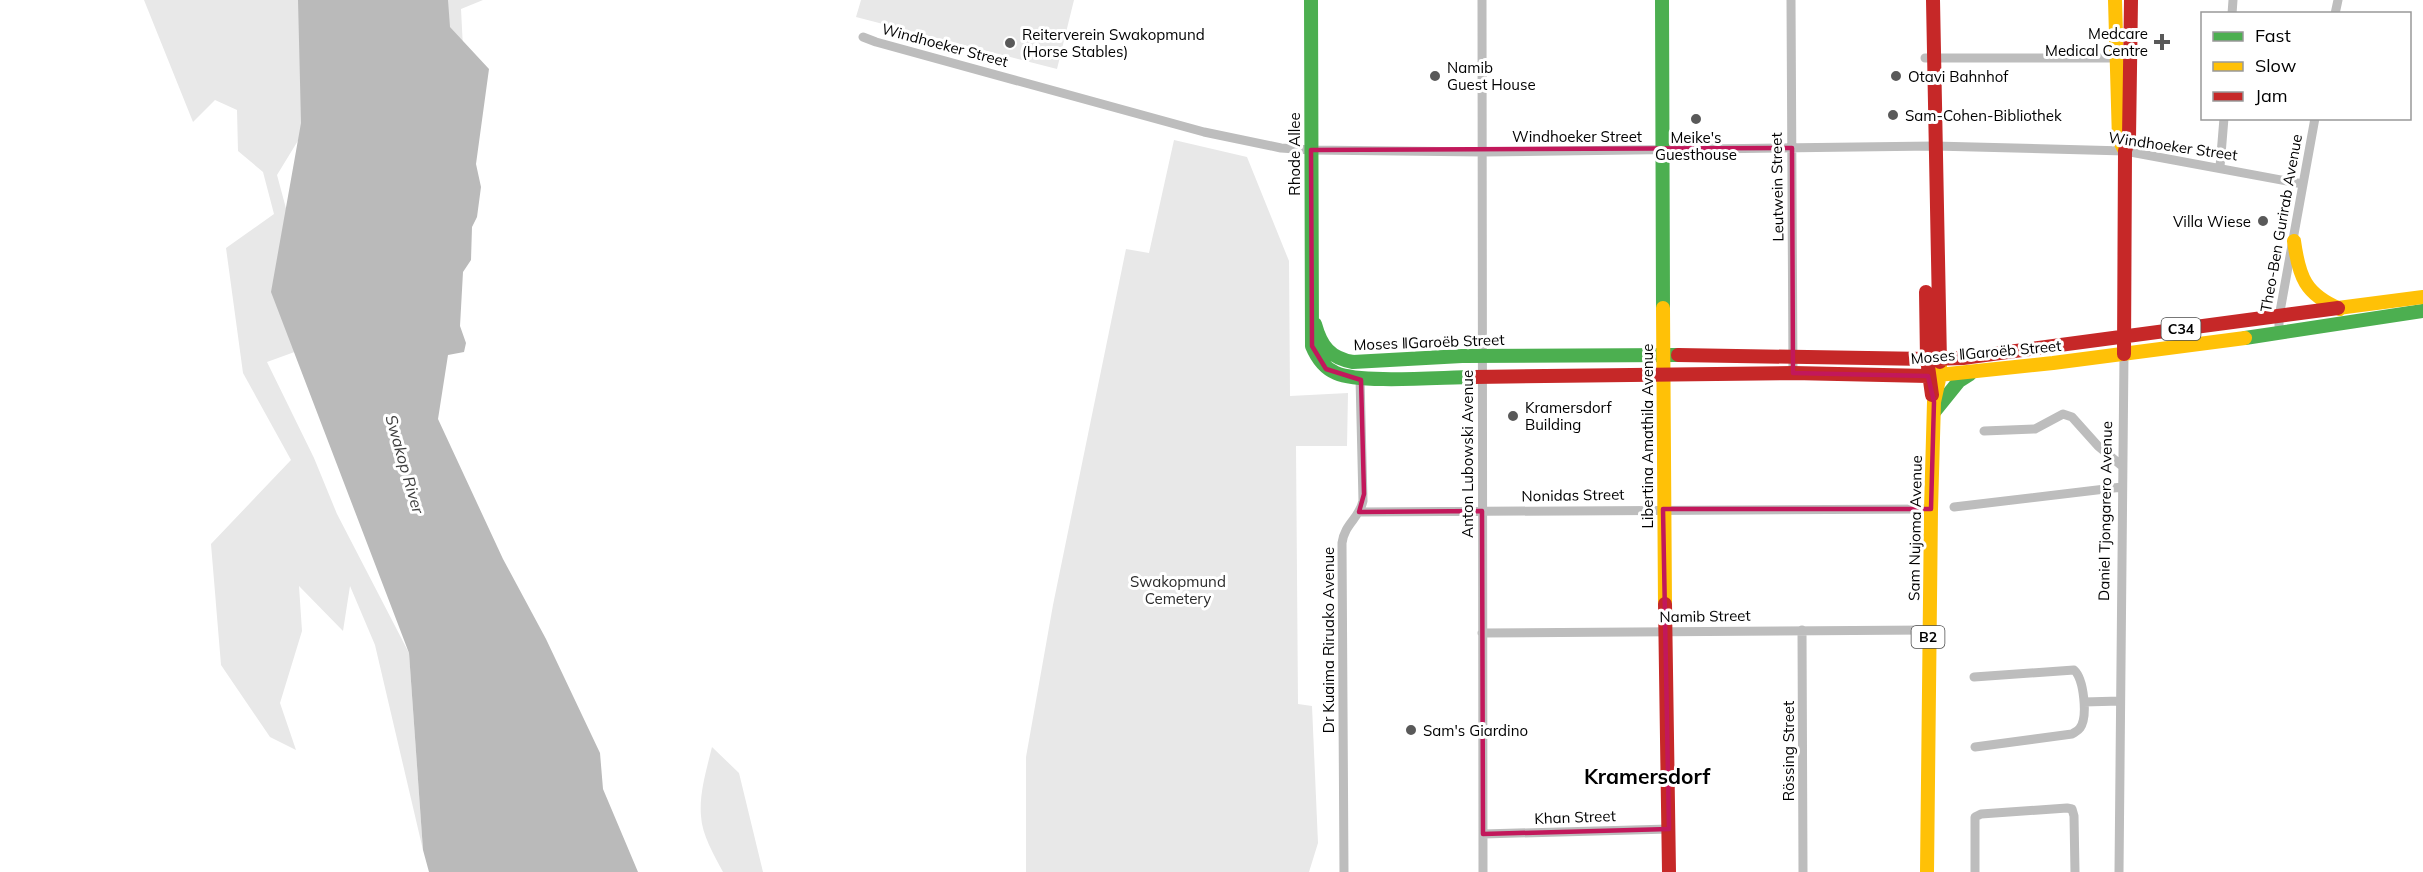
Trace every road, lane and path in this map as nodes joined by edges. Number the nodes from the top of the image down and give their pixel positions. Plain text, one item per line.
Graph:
1 (1311, 0) edge
2 (1482, 0) edge
3 (1662, 0) edge
4 (1791, 0) edge
5 (1924, 0) edge
6 (1933, 0) edge
7 (2115, 0) edge
8 (2130, 0) edge
9 (863, 37) dead end
10 (1929, 58) junction
11 (2115, 58) junction
12 (2130, 58) junction
13 (2224, 120) edge
14 (2315, 120) edge
15 (1930, 146) junction
16 (1792, 148) junction
17 (1311, 150) junction
18 (1664, 151) junction
19 (2125, 151) junction
20 (1483, 152) junction
21 (2220, 167) junction
22 (2303, 184) junction
23 (2294, 241) junction
24 (2423, 297) edge
25 (1312, 308) junction
26 (2341, 309) junction
27 (2423, 311) edge
28 (2279, 317) junction
29 (2279, 334) junction
30 (2123, 336) junction
31 (1663, 354) junction
32 (1794, 354) junction
33 (2124, 354) junction
34 (1482, 355) junction
35 (1933, 359) junction
36 (1973, 372) junction
37 (1793, 374) junction
38 (1663, 375) junction
39 (1482, 376) junction
40 (1934, 376) junction
41 (1360, 378) junction
42 (1934, 407) junction
43 (1984, 431) dead end
44 (2122, 466) junction
45 (2122, 487) junction
46 (1954, 507) dead end
47 (1663, 509) junction
48 (1931, 509) junction
49 (1482, 511) junction
50 (1359, 512) junction
51 (1802, 630) junction
52 (1929, 630) junction
53 (1667, 632) junction
54 (1482, 633) junction
55 (1974, 677) dead end
56 (2120, 701) junction
57 (2084, 702) junction
58 (1975, 747) dead end
59 (1669, 829) junction
60 (1483, 834) junction
61 (1344, 872) edge
62 (1483, 872) edge
63 (1669, 872) edge
64 (1803, 872) edge
65 (1927, 872) edge
66 (1974, 872) edge
67 (2075, 872) edge
68 (2119, 872) edge

1 - 17 main road, Rhode Allee
2 - 20 street, Anton Lubowski Avenue
3 - 18 main road, Libertina Amathila Avenue
4 - 16 street, Leutwein Street
5 - 10 main road, Sam Nujoma Avenue / B2
6 - 10 main road, Sam Nujoma Avenue / B2
7 - 11 main road, Daniel Tjongarero Avenue
8 - 12 main road, Daniel Tjongarero Avenue
9 - 17 street, Windhoeker Street
10 - 11 street
10 - 15 main road, Sam Nujoma Avenue / B2
11 - 12 street
11 - 19 main road, Daniel Tjongarero Avenue
12 - 19 main road, Daniel Tjongarero Avenue
13 - 21 street
14 - 22 street, Theo-Ben Gurirab Avenue
15 - 16 street, Windhoeker Street
15 - 19 street, Windhoeker Street
15 - 35 main road, Sam Nujoma Avenue / B2
16 - 18 street, Windhoeker Street
16 - 32 street, Leutwein Street
17 - 20 street, Windhoeker Street
17 - 25 main road, Rhode Allee
18 - 20 street, Windhoeker Street
18 - 31 main road, Libertina Amathila Avenue
19 - 21 street, Windhoeker Street
19 - 30 main road, Daniel Tjongarero Avenue
20 - 34 street, Anton Lubowski Avenue
21 - 22 street, Windhoeker Street
22 - 23 street, Theo-Ben Gurirab Avenue
23 - 26 main road
23 - 28 street, Theo-Ben Gurirab Avenue
24 - 26 main road, Moses ǁGaroëb Street / C34
25 - 34 main road, Moses ǁGaroëb Street
25 - 41 main road, Moses ǁGaroëb Street
26 - 28 main road, Moses ǁGaroëb Street / C34
27 - 29 main road, Moses ǁGaroëb Street / C34
28 - 29 street, Theo-Ben Gurirab Avenue
28 - 30 main road, Moses ǁGaroëb Street / C34
29 - 33 main road, Moses ǁGaroëb Street / C34
30 - 33 main road, Daniel Tjongarero Avenue
30 - 35 main road, Moses ǁGaroëb Street / C34
31 - 32 main road, Moses ǁGaroëb Street
31 - 34 main road, Moses ǁGaroëb Street
31 - 38 main road, Libertina Amathila Avenue
32 - 35 main road, Moses ǁGaroëb Street
32 - 37 street, Leutwein Street
33 - 36 main road, Moses ǁGaroëb Street / C34
33 - 44 street, Daniel Tjongarero Avenue
34 - 39 street, Anton Lubowski Avenue
35 - 40 main road, Sam Nujoma Avenue / B2
36 - 40 main road, Moses ǁGaroëb Street / C34
36 - 42 main road
37 - 38 main road, Moses ǁGaroëb Street
37 - 40 main road, Moses ǁGaroëb Street
38 - 39 main road, Moses ǁGaroëb Street
38 - 47 main road, Libertina Amathila Avenue
39 - 41 main road, Moses ǁGaroëb Street
39 - 49 street, Anton Lubowski Avenue
40 - 42 main road, Sam Nujoma Avenue / B2
41 - 50 street, Dr Kuaima Riruako Avenue
42 - 48 main road, Sam Nujoma Avenue / B2
43 - 44 street
44 - 45 street, Daniel Tjongarero Avenue
45 - 46 street
45 - 56 street, Daniel Tjongarero Avenue
47 - 48 street, Nonidas Street
47 - 49 street, Nonidas Street
47 - 53 main road, Libertina Amathila Avenue
48 - 52 main road, Sam Nujoma Avenue / B2
49 - 50 street, Nonidas Street
49 - 54 street, Anton Lubowski Avenue
50 - 61 street, Dr Kuaima Riruako Avenue
51 - 52 street, Namib Street
51 - 53 street, Namib Street
51 - 64 street, Rössing Street
52 - 65 main road, Sam Nujoma Avenue / B2
53 - 54 street, Namib Street
53 - 59 main road, Libertina Amathila Avenue
54 - 60 street, Anton Lubowski Avenue
55 - 57 street
56 - 57 street
56 - 68 street, Daniel Tjongarero Avenue
57 - 58 street
59 - 60 street, Khan Street
59 - 63 main road, Libertina Amathila Avenue
60 - 62 street, Anton Lubowski Avenue
66 - 67 street

